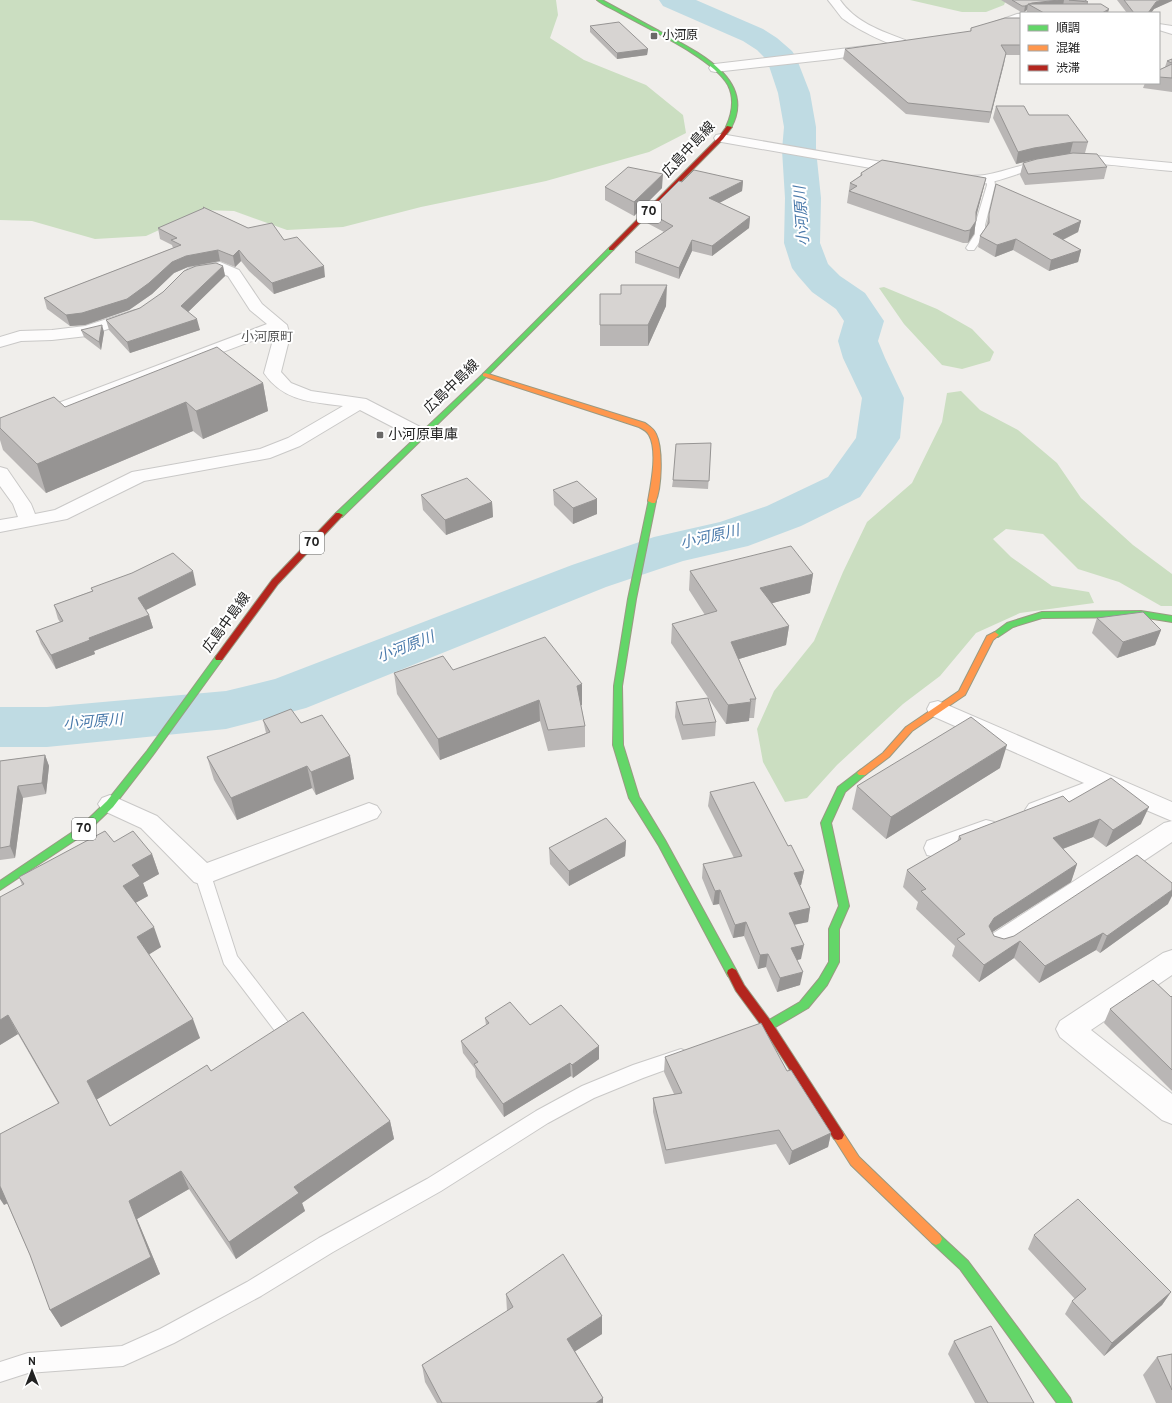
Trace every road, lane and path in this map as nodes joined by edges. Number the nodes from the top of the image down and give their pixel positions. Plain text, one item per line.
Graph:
1 (599, 0) edge
2 (834, 0) edge
3 (1020, 16) edge
4 (1160, 26) edge
5 (1172, 30) edge
6 (977, 31) edge
7 (914, 40) edge
8 (901, 43) junction
9 (715, 68) junction
10 (721, 138) junction
11 (1172, 167) edge
12 (917, 172) edge
13 (943, 178) edge
14 (990, 178) junction
15 (971, 248) dead end
16 (180, 277) edge
17 (148, 306) edge
18 (279, 324) junction
19 (0, 342) edge
20 (485, 375) junction
21 (360, 403) junction
22 (0, 431) edge
23 (422, 435) junction
24 (0, 473) edge
25 (29, 521) junction
26 (0, 526) edge
27 (1172, 619) edge
28 (938, 709) junction
29 (1107, 783) junction
30 (110, 804) junction
31 (369, 812) dead end
32 (1172, 812) edge
33 (1172, 830) edge
34 (936, 848) dead end
35 (203, 875) junction
36 (0, 886) edge
37 (998, 944) edge
38 (1172, 961) edge
39 (281, 1026) edge
40 (761, 1029) junction
41 (695, 1052) edge
42 (1172, 1111) edge
43 (0, 1372) edge
44 (1065, 1403) edge

1 - 9 main road, 広島中島線 / 70
2 - 8 street
3 - 6 street
4 - 5 street
7 - 8 street
8 - 9 street
9 - 10 main road, 広島中島線 / 70
10 - 12 street
10 - 20 main road, 広島中島線 / 70
11 - 14 street
13 - 14 street
14 - 15 lane
16 - 18 street
17 - 19 street
18 - 21 street
18 - 22 street
20 - 23 main road, 広島中島線 / 70
20 - 40 main road
21 - 23 street
21 - 25 street
23 - 30 main road, 広島中島線 / 70
24 - 25 street
25 - 26 street
27 - 28 main road
28 - 29 street
28 - 40 main road
29 - 32 street
29 - 34 street
30 - 35 street
30 - 36 main road, 広島中島線 / 70
31 - 35 street
33 - 37 street
35 - 39 lane
38 - 42 street
40 - 44 main road
41 - 43 lane

